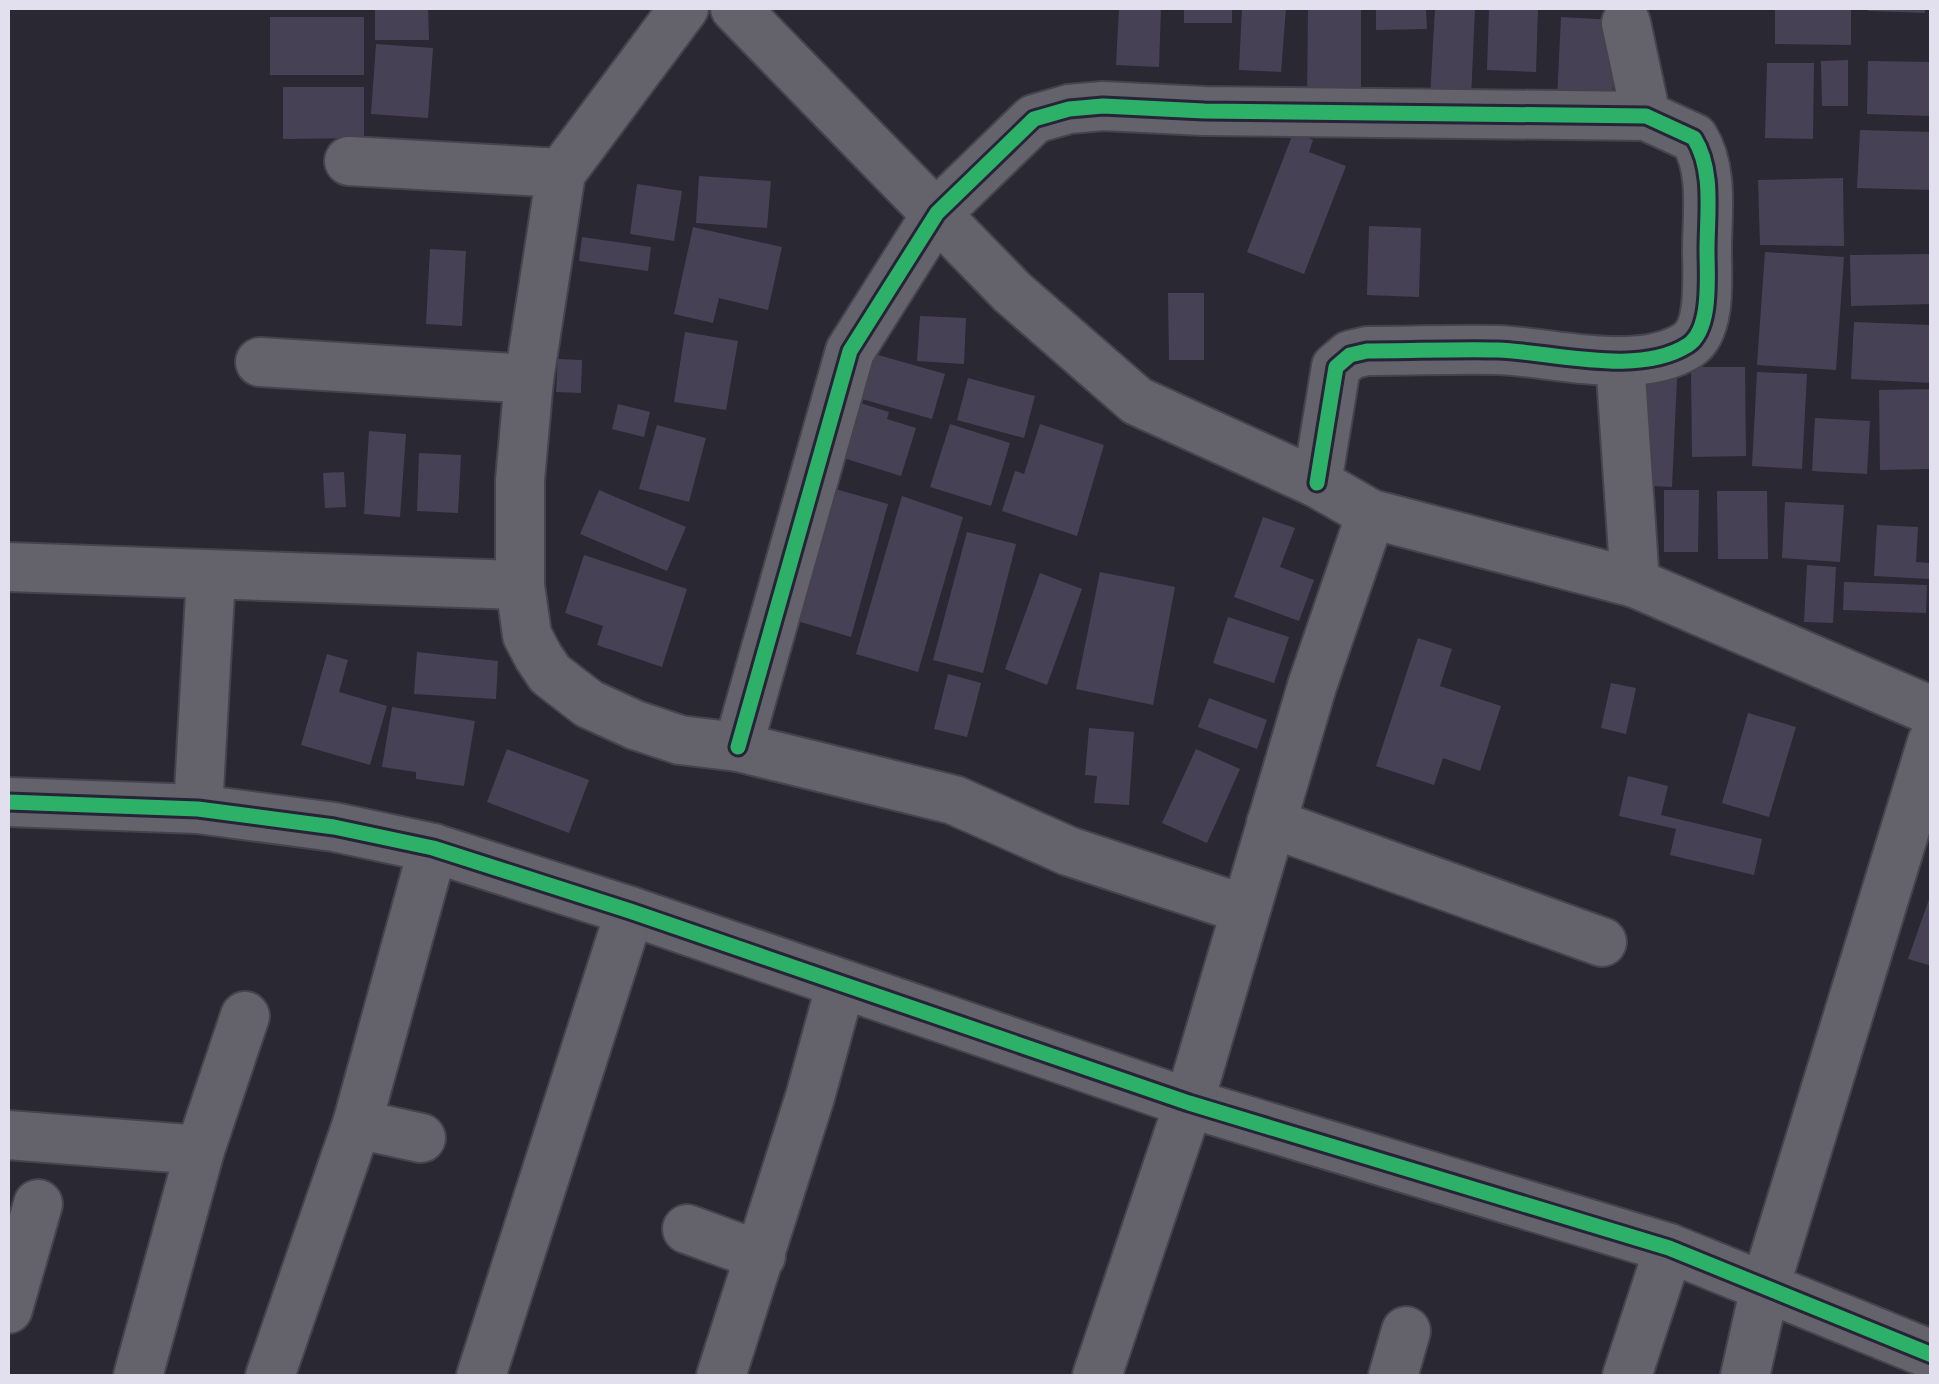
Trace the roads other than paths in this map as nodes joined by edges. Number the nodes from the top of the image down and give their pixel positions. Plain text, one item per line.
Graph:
1 (684, 8) edge
2 (735, 8) edge
3 (1626, 23) dead end
4 (1646, 116) junction
5 (349, 160) dead end
6 (561, 173) junction
7 (938, 212) junction
8 (1620, 360) junction
9 (260, 362) dead end
10 (528, 379) junction
11 (1317, 483) junction
12 (1370, 514) junction
13 (8, 567) edge
14 (211, 576) junction
15 (1635, 583) junction
16 (520, 586) junction
17 (1932, 711) edge
18 (1932, 742) edge
19 (738, 747) junction
20 (8, 802) edge
21 (198, 809) junction
22 (1271, 823) junction
23 (433, 848) junction
24 (1244, 909) junction
25 (630, 911) junction
26 (1602, 942) dead end
27 (841, 984) junction
28 (245, 1016) dead end
29 (1189, 1103) junction
30 (357, 1124) junction
31 (8, 1135) edge
32 (421, 1138) dead end
33 (200, 1150) junction
34 (38, 1204) dead end
35 (687, 1230) dead end
36 (1669, 1248) junction
37 (762, 1256) junction
38 (1765, 1286) junction
39 (8, 1309) edge
40 (1406, 1330) dead end
41 (1932, 1354) edge
42 (138, 1376) edge
43 (270, 1376) edge
44 (481, 1376) edge
45 (722, 1376) edge
46 (1097, 1376) edge
47 (1392, 1376) edge
48 (1627, 1376) edge
49 (1745, 1376) edge

1 - 6 street
2 - 7 street
3 - 4 street
4 - 7 street
4 - 8 street
5 - 6 street
6 - 10 street
7 - 11 street
7 - 19 street
8 - 11 street
8 - 15 street
9 - 10 street
10 - 16 street
11 - 12 street
12 - 15 street
12 - 22 street
13 - 14 street
14 - 16 street
14 - 21 street
15 - 17 street
16 - 19 street
18 - 38 street
19 - 24 street
20 - 21 street
21 - 23 street
22 - 24 street
22 - 26 street
23 - 25 street
23 - 30 street
24 - 29 street
25 - 27 street
25 - 44 street
27 - 29 street
27 - 37 street
28 - 33 street
29 - 36 street
29 - 46 street
30 - 32 street
30 - 43 street
31 - 33 street
33 - 42 street
34 - 39 street
35 - 37 street
36 - 38 street
36 - 48 street
37 - 45 street
38 - 41 street
38 - 49 street
40 - 47 street

